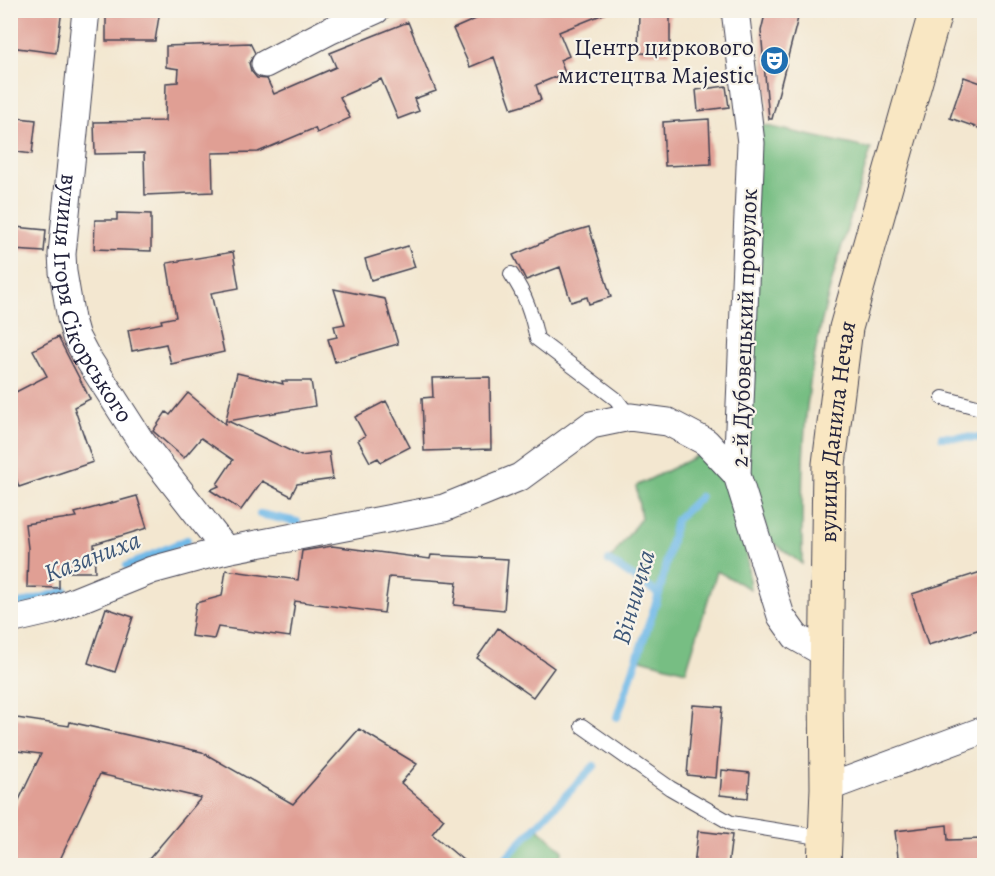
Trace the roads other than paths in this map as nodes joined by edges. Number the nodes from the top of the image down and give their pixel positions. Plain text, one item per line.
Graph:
1 (86, 10) edge
2 (376, 10) edge
3 (735, 10) edge
4 (936, 10) edge
5 (266, 64) dead end
6 (511, 274) dead end
7 (943, 398) dead end
8 (984, 409) edge
9 (630, 417) junction
10 (737, 475) junction
11 (226, 550) junction
12 (10, 620) edge
13 (826, 654) junction
14 (582, 726) dead end
15 (984, 730) edge
16 (827, 788) junction
17 (825, 851) edge

1 - 11 street, вулиця Ігоря Сікорського
2 - 5 street
3 - 10 street, 2-й Дубовецький провулок
4 - 13 main road, вулиця Данила Нечая
6 - 9 lane
7 - 8 lane
9 - 10 street
9 - 11 street
10 - 13 street, 2-й Дубовецький провулок
11 - 12 street
13 - 16 main road, вулиця Данила Нечая
14 - 17 lane
15 - 16 street
16 - 17 main road, вулиця Данила Нечая

